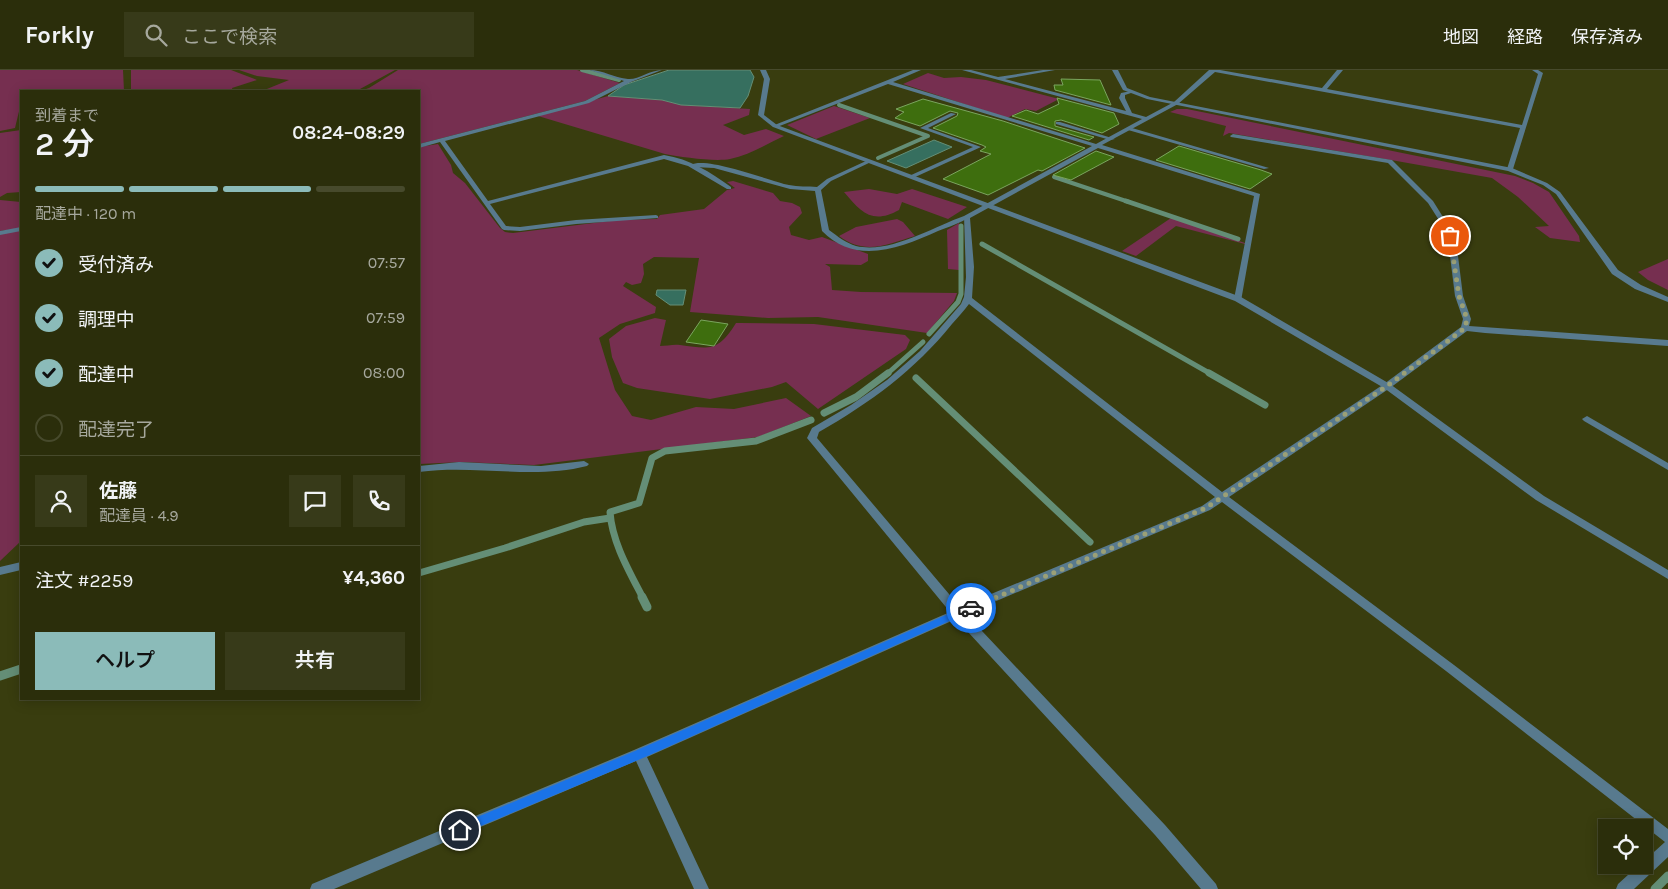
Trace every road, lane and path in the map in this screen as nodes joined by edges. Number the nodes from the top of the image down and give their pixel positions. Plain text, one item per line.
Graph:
1 (592, 70) edge
2 (659, 70) edge
3 (763, 70) edge
4 (918, 70) edge
5 (966, 70) edge
6 (1052, 70) edge
7 (1115, 70) edge
8 (1213, 70) edge
9 (1340, 70) edge
10 (1535, 70) edge
11 (998, 79) junction
12 (629, 81) junction
13 (888, 82) junction
14 (1324, 89) junction
15 (1129, 92) junction
16 (1176, 103) junction
17 (953, 114) dead end
18 (1130, 114) junction
19 (1147, 119) junction
20 (1058, 123) dead end
21 (775, 126) junction
22 (1524, 126) junction
23 (1130, 129) junction
24 (1233, 136) dead end
25 (1112, 139) junction
26 (442, 141) junction
27 (420, 146) edge
28 (1098, 147) junction
29 (868, 162) junction
30 (694, 165) junction
31 (1266, 168) dead end
32 (1510, 169) junction
33 (911, 177) junction
34 (729, 188) dead end
35 (818, 189) junction
36 (486, 202) junction
37 (985, 205) junction
38 (656, 217) dead end
39 (966, 217) junction
40 (20, 229) edge
41 (0, 233) edge
42 (968, 299) junction
43 (1238, 299) junction
44 (1668, 300) edge
45 (1465, 328) junction
46 (1668, 343) edge
47 (1387, 386) junction
48 (1587, 419) dead end
49 (584, 464) dead end
50 (1668, 467) edge
51 (420, 469) edge
52 (1222, 497) junction
53 (20, 566) edge
54 (0, 571) edge
55 (1668, 575) edge
56 (958, 613) junction
57 (639, 754) junction
58 (1668, 837) edge
59 (1668, 848) edge
60 (317, 889) edge
61 (702, 889) edge
62 (1211, 889) edge
63 (1623, 889) edge

1 - 12 street
2 - 12 street
3 - 21 street
4 - 13 street
5 - 11 street
6 - 11 street
7 - 15 street
8 - 14 street
8 - 16 street
9 - 14 street
10 - 22 street
11 - 18 street
12 - 26 street
13 - 21 street
13 - 28 street
14 - 22 street
15 - 16 street
15 - 18 street
16 - 19 street
16 - 32 street
17 - 33 street
18 - 19 street
19 - 23 street
20 - 25 street
21 - 29 street
22 - 32 street
23 - 25 street
23 - 31 street
24 - 45 street
25 - 28 street
26 - 27 street
26 - 36 street
28 - 37 street
28 - 43 street
29 - 33 street
29 - 35 street
30 - 34 street
30 - 35 street
30 - 36 street
32 - 44 street
33 - 37 street
35 - 39 street
36 - 38 street
37 - 39 street
37 - 43 street
39 - 42 street
40 - 41 street
42 - 52 street
42 - 56 street
43 - 47 street
45 - 46 street
45 - 47 street
47 - 52 street
47 - 55 street
48 - 50 street
49 - 51 street
52 - 56 street
52 - 58 street
53 - 54 street
56 - 57 street
56 - 62 street
57 - 60 street
57 - 61 street
59 - 63 street

